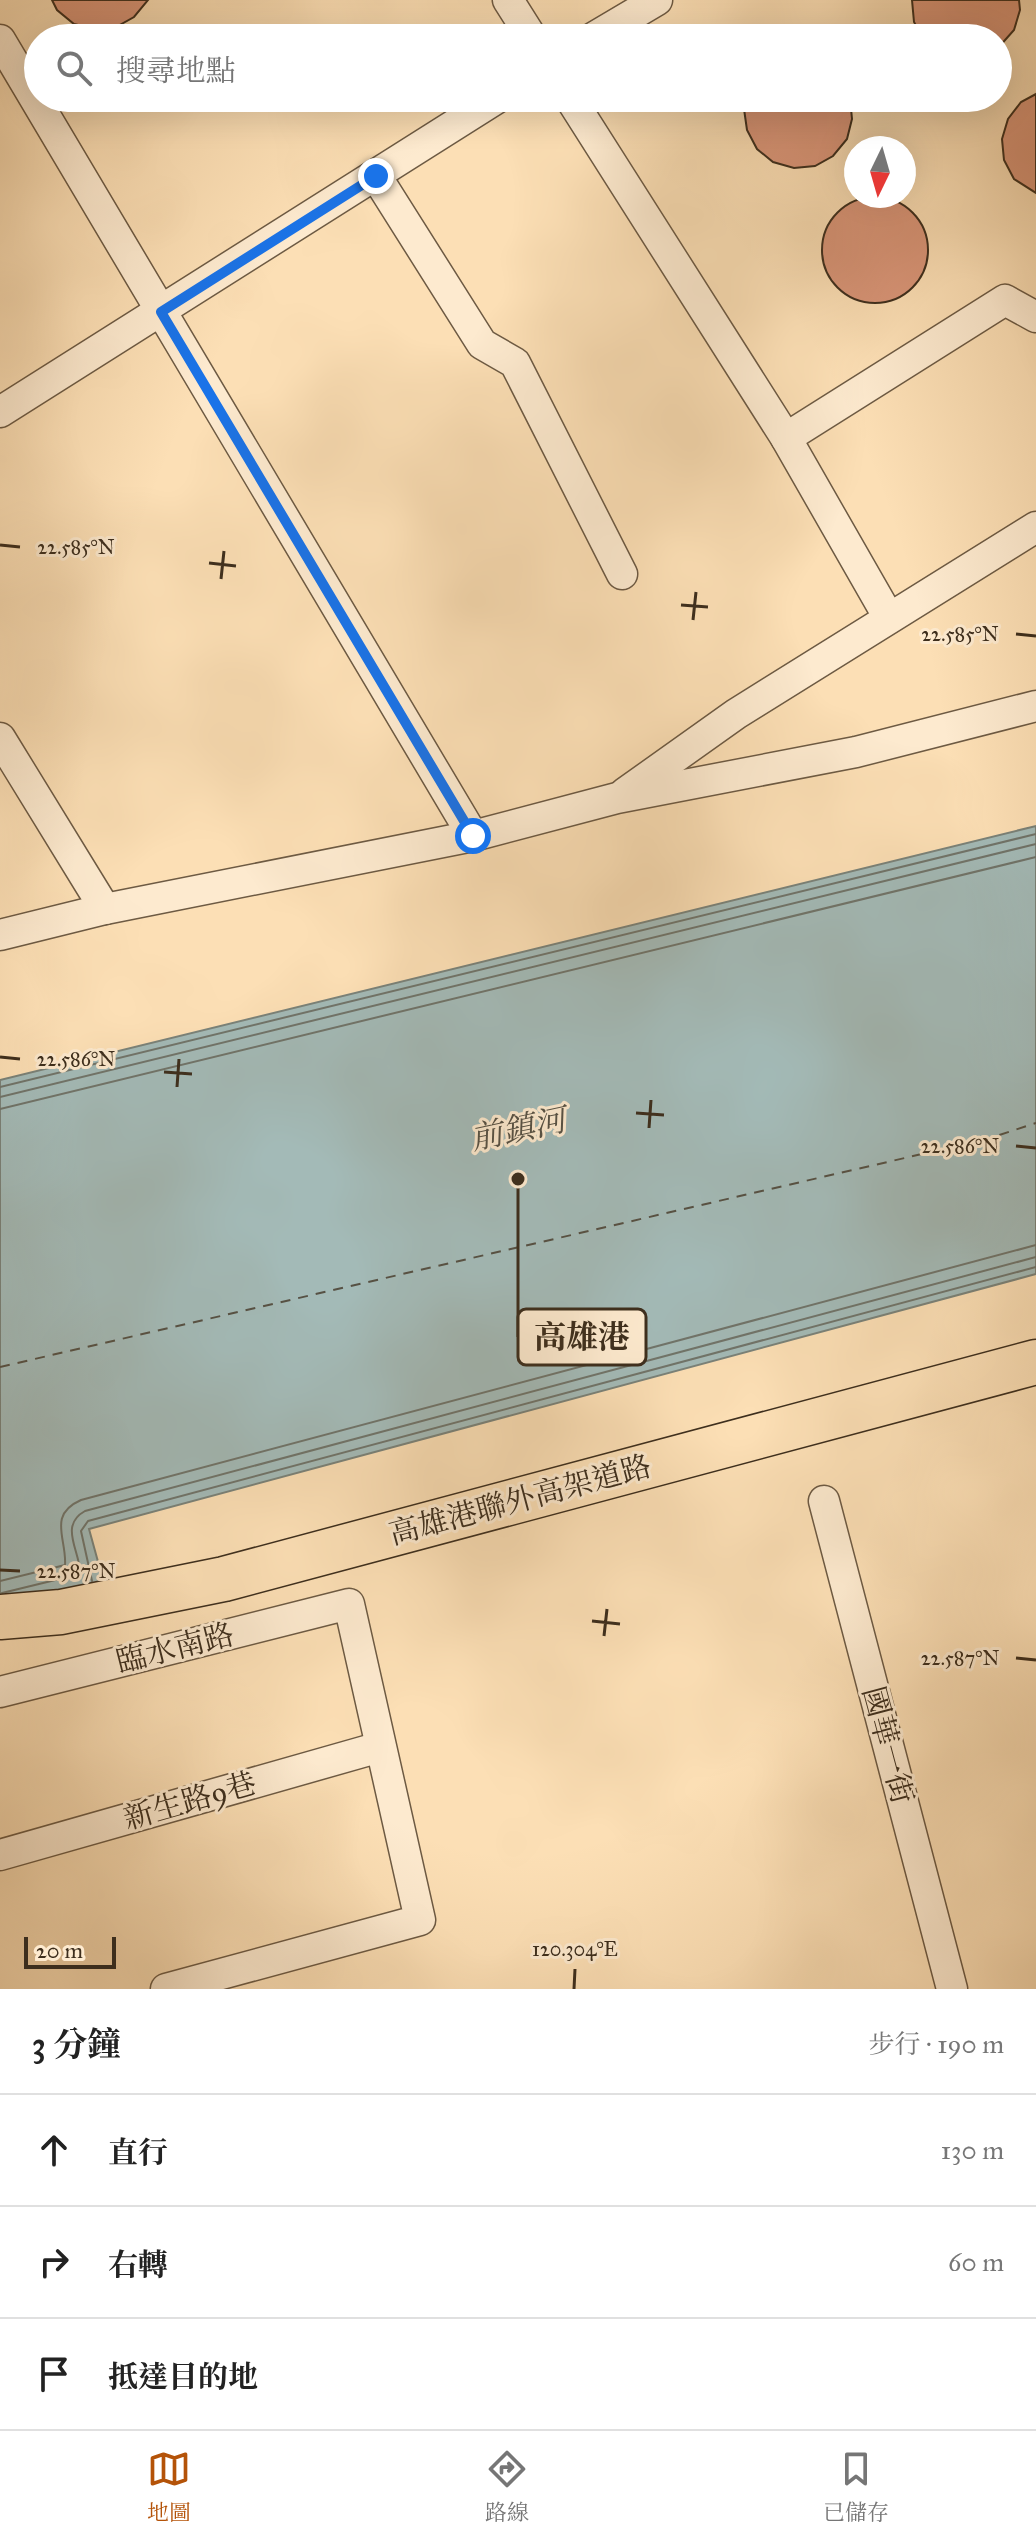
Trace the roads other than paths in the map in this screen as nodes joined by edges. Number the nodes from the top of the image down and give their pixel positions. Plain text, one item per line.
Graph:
1 (508, 0) edge
2 (657, 0) edge
3 (523, 24) edge
4 (617, 24) edge
5 (0, 40) edge
6 (24, 81) edge
7 (43, 112) edge
8 (475, 112) edge
9 (579, 112) edge
10 (376, 176) junction
11 (161, 312) junction
12 (1036, 317) edge
13 (0, 412) edge
14 (786, 438) junction
15 (1036, 527) edge
16 (622, 574) dead end
17 (889, 618) junction
18 (1036, 706) edge
19 (0, 738) edge
20 (617, 798) junction
21 (473, 836) junction
22 (105, 909) junction
23 (0, 935) edge
24 (1036, 1362) edge
25 (1036, 1387) edge
26 (824, 1501) dead end
27 (0, 1617) edge
28 (0, 1641) edge
29 (0, 1692) edge
30 (380, 1747) junction
31 (0, 1855) edge
32 (166, 1989) edge
33 (952, 1989) edge

1 - 3 street
2 - 4 street
5 - 6 street
7 - 11 street
8 - 10 street
9 - 14 street
10 - 11 street
10 - 16 street
11 - 13 street
11 - 21 street
12 - 14 street
14 - 17 street
15 - 17 street
17 - 20 street
18 - 20 street
19 - 22 street
20 - 21 street
21 - 22 street
22 - 23 street
24 - 27 highway, 高雄港聯外高架道路
25 - 28 highway, 高雄港聯外高架道路
26 - 33 street, 國華一街
29 - 30 street, 臨水南路
30 - 31 street, 新生路9巷
30 - 32 street

